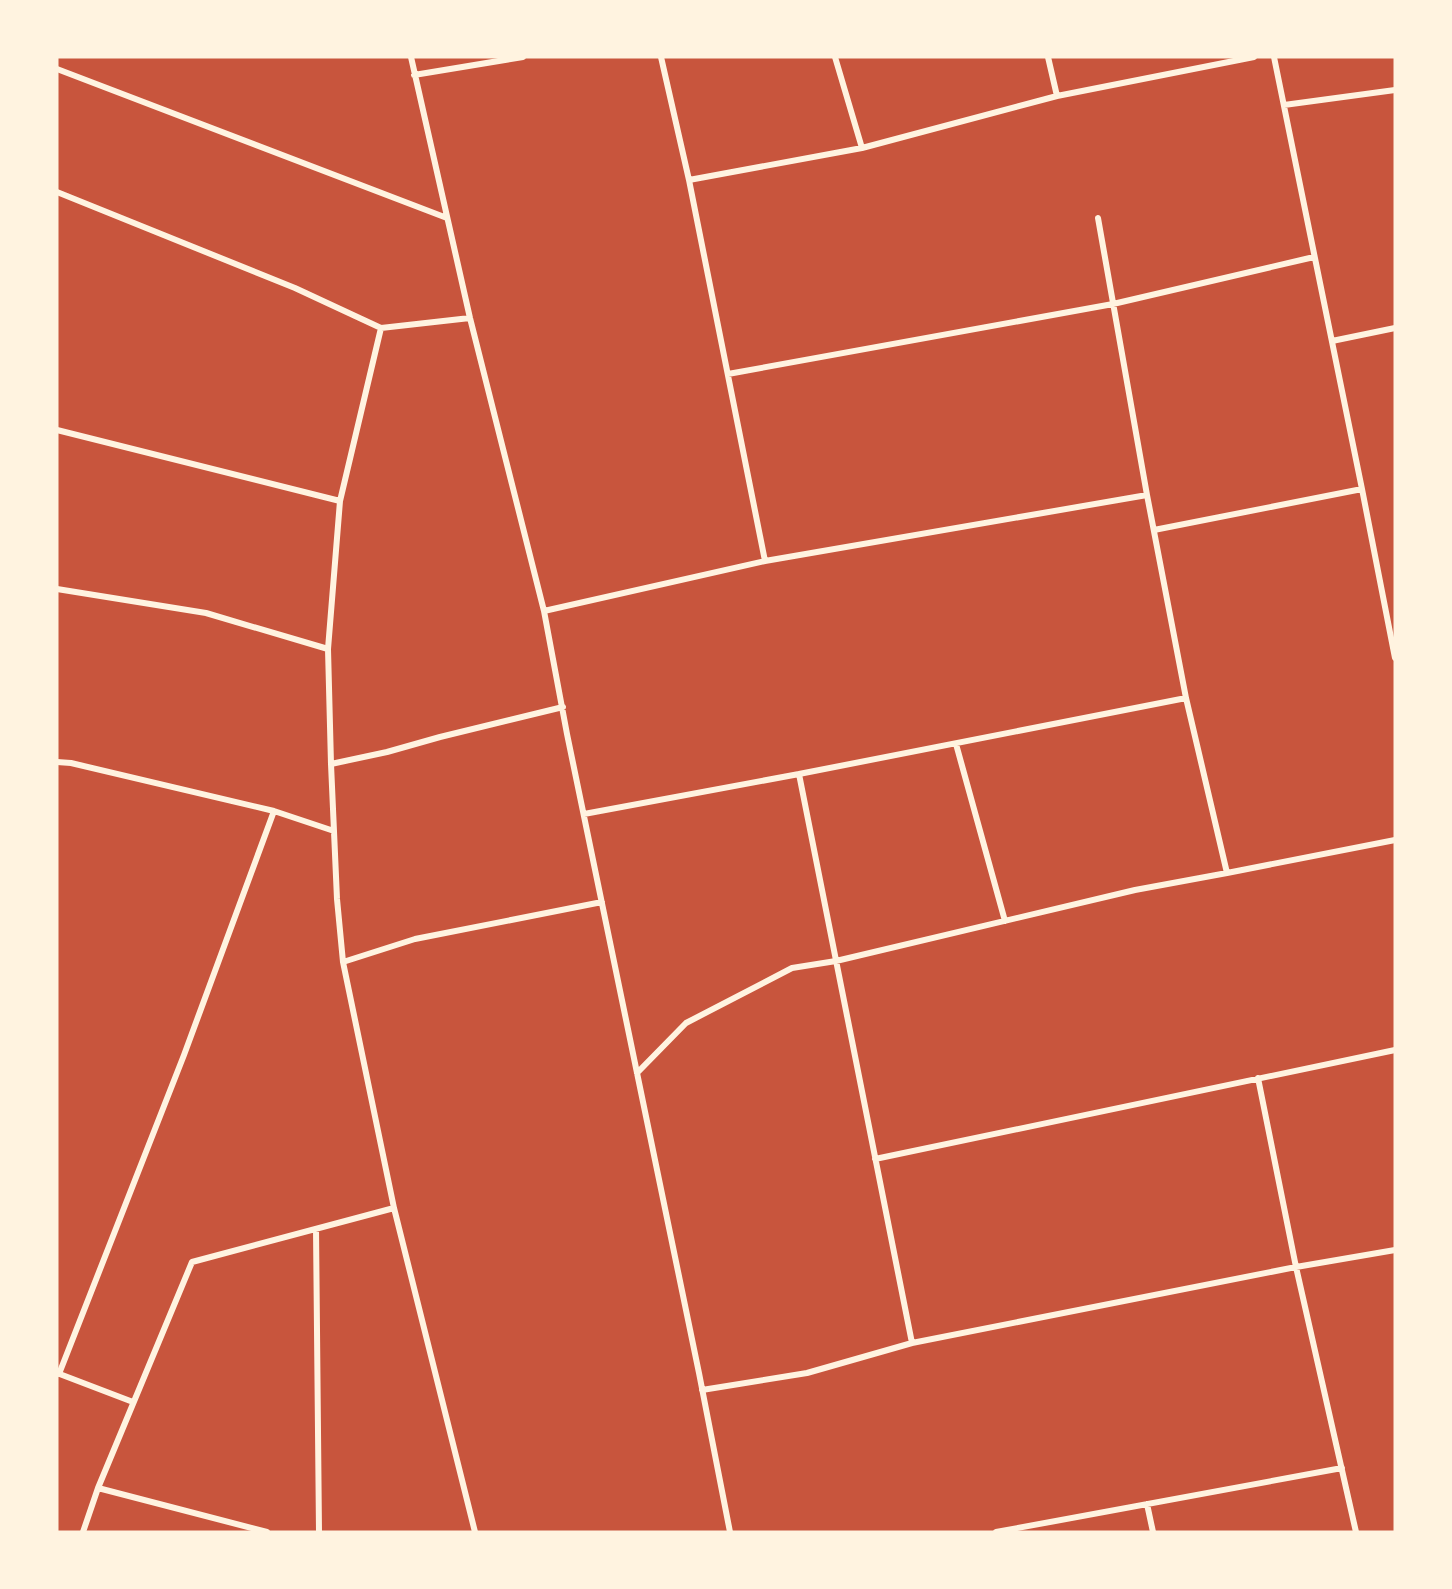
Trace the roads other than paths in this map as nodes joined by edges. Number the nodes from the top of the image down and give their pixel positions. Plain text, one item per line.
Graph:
1 (411, 57) edge
2 (523, 57) edge
3 (661, 57) edge
4 (835, 57) edge
5 (1048, 57) edge
6 (1254, 57) edge
7 (1274, 57) edge
8 (57, 69) edge
9 (414, 75) junction
10 (1395, 90) edge
11 (1058, 96) junction
12 (1284, 105) junction
13 (862, 148) junction
14 (689, 180) junction
15 (57, 192) edge
16 (447, 218) junction
17 (1098, 218) dead end
18 (1314, 257) junction
19 (1113, 304) junction
20 (470, 318) junction
21 (381, 328) junction
22 (1395, 328) edge
23 (1332, 341) junction
24 (728, 374) junction
25 (57, 430) edge
26 (1362, 489) junction
27 (1147, 495) junction
28 (340, 501) junction
29 (1154, 530) junction
30 (765, 561) junction
31 (57, 589) edge
32 (544, 611) junction
33 (328, 649) junction
34 (1395, 658) edge
35 (1186, 698) junction
36 (563, 707) junction
37 (956, 744) junction
38 (57, 762) edge
39 (331, 764) junction
40 (799, 774) junction
41 (274, 811) junction
42 (584, 814) junction
43 (334, 831) junction
44 (1395, 840) edge
45 (1227, 873) junction
46 (602, 902) junction
47 (1005, 921) junction
48 (836, 961) junction
49 (343, 962) junction
50 (1395, 1050) edge
51 (637, 1073) junction
52 (1258, 1078) junction
53 (875, 1159) junction
54 (394, 1208) junction
55 (316, 1229) junction
56 (1395, 1250) edge
57 (1296, 1267) junction
58 (912, 1343) junction
59 (58, 1373) edge
60 (702, 1390) junction
61 (133, 1402) junction
62 (1342, 1468) junction
63 (98, 1488) junction
64 (1147, 1504) junction
65 (83, 1532) edge
66 (267, 1532) edge
67 (319, 1532) edge
68 (475, 1532) edge
69 (730, 1532) edge
70 (996, 1532) edge
71 (1153, 1532) edge
72 (1356, 1532) edge

1 - 9 street
2 - 9 street
3 - 14 street
4 - 13 street
5 - 11 street
6 - 11 street
7 - 12 street
8 - 16 street
9 - 16 street
10 - 12 street
11 - 13 street
12 - 18 street
13 - 14 street
14 - 24 street
15 - 21 street
16 - 20 street
17 - 19 street
18 - 19 street
18 - 23 street
19 - 24 street
19 - 27 street
20 - 21 street
20 - 32 street
21 - 28 street
22 - 23 street
23 - 26 street
24 - 30 street
25 - 28 street
26 - 29 street
26 - 34 street
27 - 29 street
27 - 30 street
28 - 33 street
29 - 35 street
30 - 32 street
31 - 33 street
32 - 36 street
33 - 39 street
35 - 37 street
35 - 45 street
36 - 39 street
36 - 42 street
37 - 40 street
37 - 47 street
38 - 41 street
39 - 43 street
40 - 42 street
40 - 48 street
41 - 43 street
41 - 59 street
42 - 46 street
43 - 49 street
44 - 45 street
45 - 47 street
46 - 49 street
46 - 51 street
47 - 48 street
48 - 51 street
48 - 53 street
49 - 54 street
50 - 52 street
51 - 60 street
52 - 53 street
52 - 57 street
53 - 58 street
54 - 55 street
54 - 68 street
55 - 61 street
55 - 67 street
56 - 57 street
57 - 58 street
57 - 62 street
58 - 60 street
59 - 61 street
60 - 69 street
61 - 63 street
62 - 64 street
62 - 72 street
63 - 65 street
63 - 66 street
64 - 70 street
64 - 71 street

